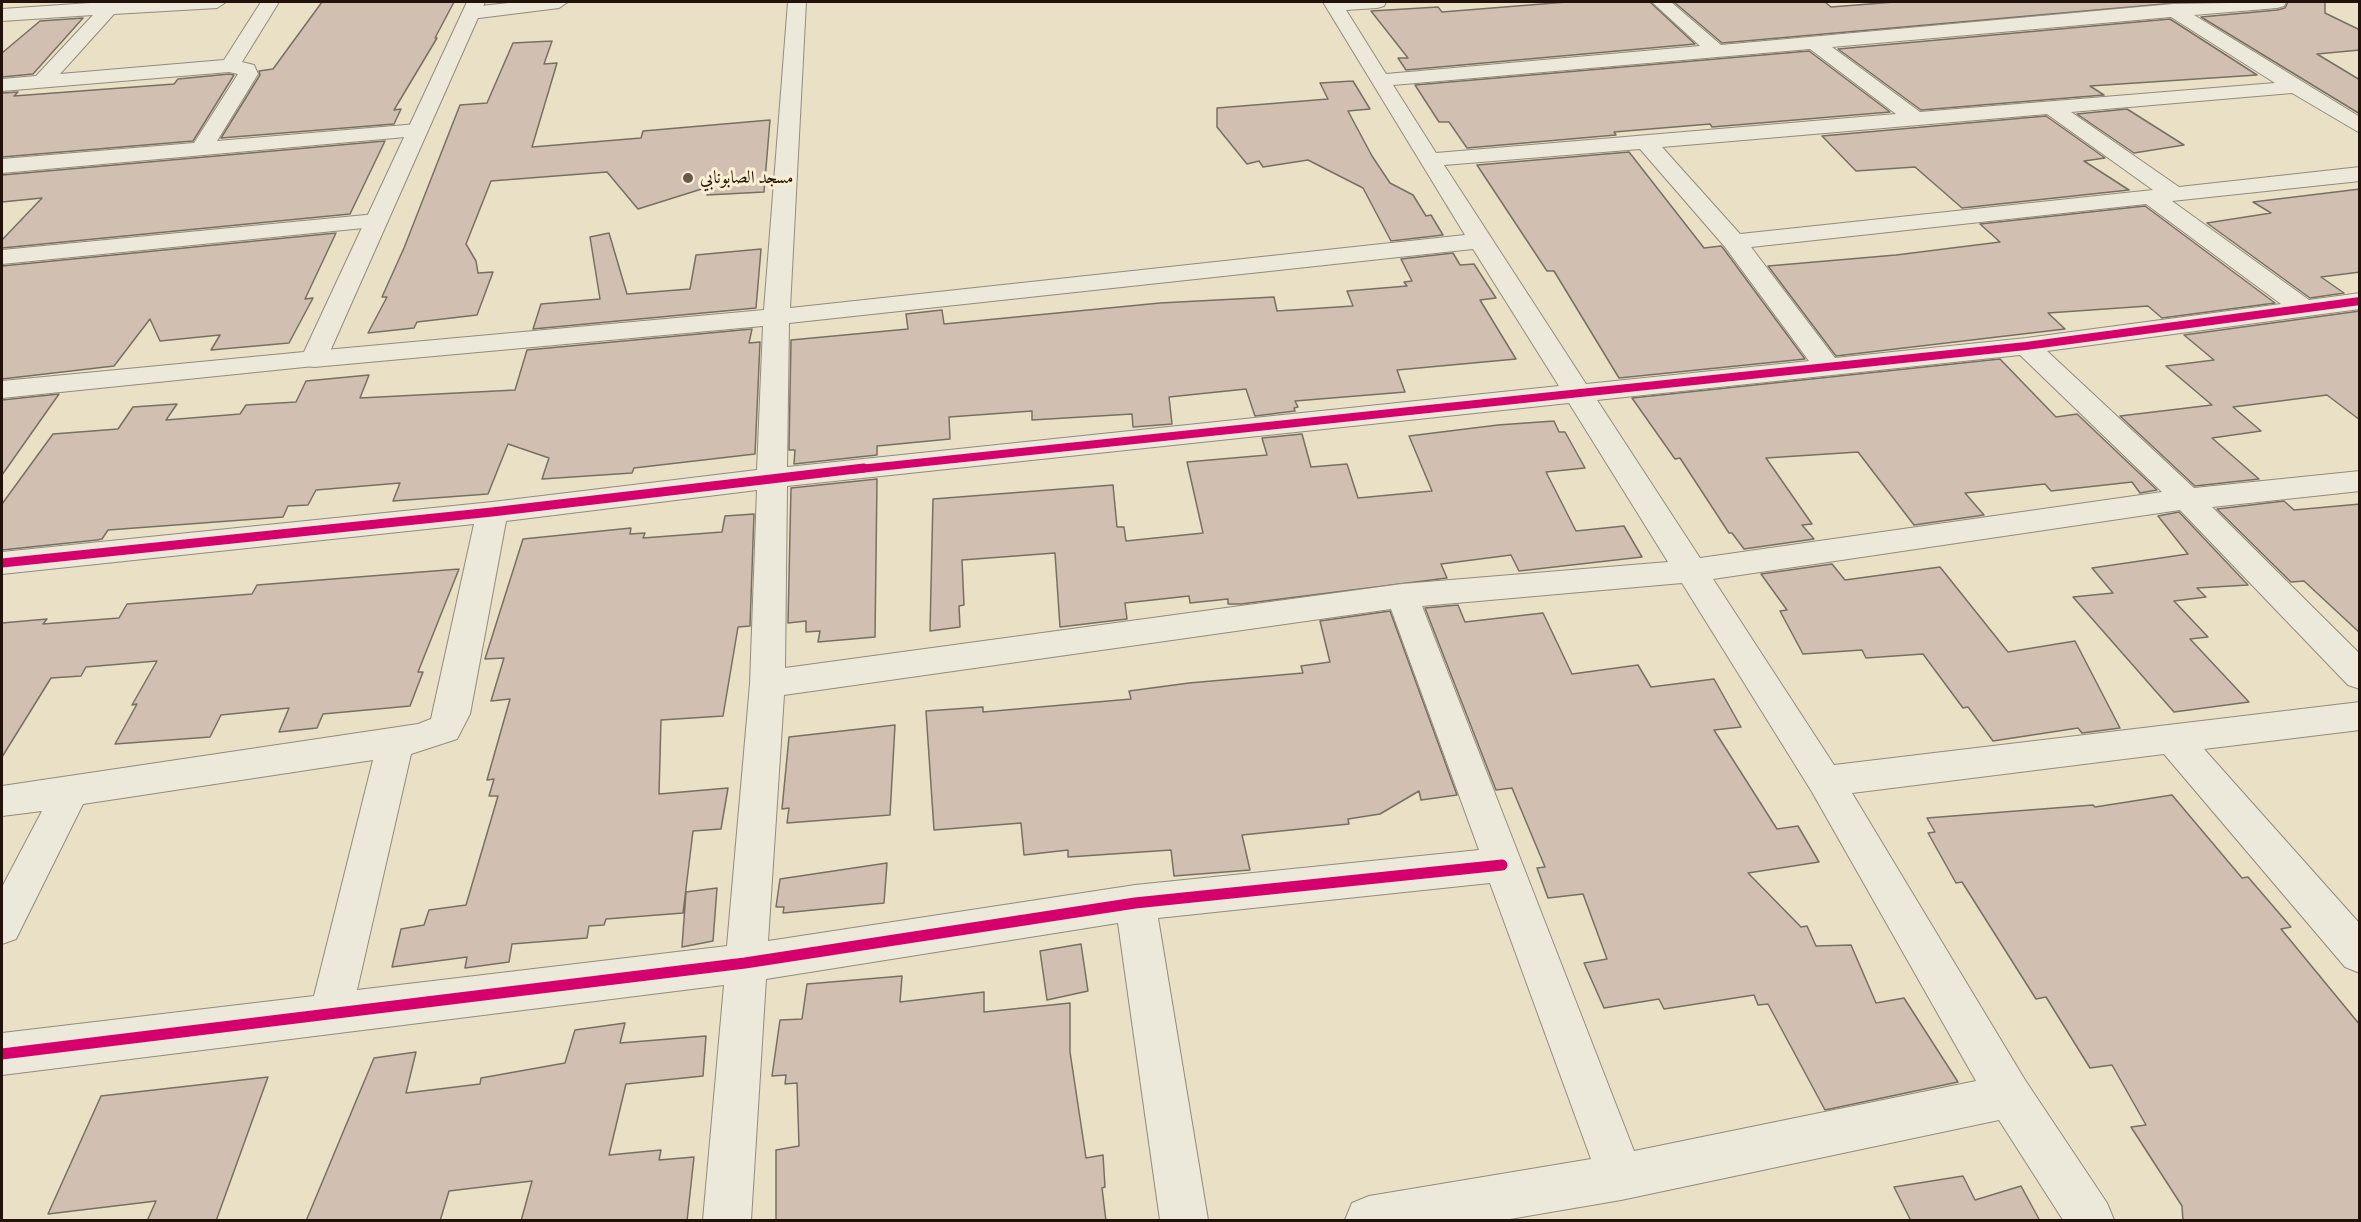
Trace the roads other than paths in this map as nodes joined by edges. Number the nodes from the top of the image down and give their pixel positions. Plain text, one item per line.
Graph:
1 (217, 2) edge
2 (270, 2) edge
3 (559, 2) edge
4 (797, 2) edge
5 (1377, 2) edge
6 (1661, 2) edge
7 (2277, 2) edge
8 (1333, 3) edge
9 (112, 5) edge
10 (473, 7) edge
11 (1996, 7) dead end
12 (2173, 10) junction
13 (2, 15) edge
14 (2020, 23) junction
15 (1815, 43) junction
16 (1714, 49) junction
17 (230, 66) junction
18 (1382, 80) junction
19 (42, 82) junction
20 (2, 85) edge
21 (2295, 87) junction
22 (2053, 108) junction
23 (1917, 120) junction
24 (2360, 127) edge
25 (417, 130) junction
26 (1645, 141) junction
27 (201, 149) junction
28 (1428, 160) junction
29 (2, 166) edge
30 (2360, 174) edge
31 (2162, 195) junction
32 (376, 221) junction
33 (1480, 241) junction
34 (1734, 242) junction
35 (2, 257) edge
36 (2360, 301) edge
37 (2302, 307) junction
38 (776, 317) junction
39 (2026, 346) junction
40 (314, 359) junction
41 (1826, 365) junction
42 (2, 390) edge
43 (1579, 393) junction
44 (773, 478) junction
45 (2360, 482) edge
46 (2187, 499) junction
47 (492, 512) junction
48 (2, 563) edge
49 (1691, 571) junction
50 (1402, 596) junction
51 (2360, 676) edge
52 (766, 684) junction
53 (2360, 716) edge
54 (2173, 739) junction
55 (396, 741) junction
56 (1825, 781) junction
57 (71, 791) junction
58 (2, 801) edge
59 (1502, 865) junction
60 (1135, 903) junction
61 (2, 926) edge
62 (2360, 954) edge
63 (745, 963) junction
64 (330, 1015) junction
65 (2, 1054) edge
66 (2009, 1096) junction
67 (1621, 1177) junction
68 (727, 1221) edge
69 (1184, 1221) edge
70 (1370, 1221) edge
71 (2090, 1221) edge

1 - 9 street
2 - 17 street
3 - 10 street
4 - 38 street
5 - 8 street
6 - 16 street
7 - 12 street
8 - 18 street
9 - 13 street
9 - 19 street
10 - 25 street
11 - 14 street
12 - 14 street
12 - 21 street
14 - 15 street
15 - 16 street
15 - 23 street
16 - 18 street
17 - 19 street
17 - 27 street
18 - 28 street
19 - 20 street
21 - 22 street
21 - 24 street
22 - 23 street
22 - 31 street
23 - 26 street
25 - 27 street
25 - 32 street
26 - 28 street
26 - 34 street
27 - 29 street
28 - 33 street
30 - 31 street
31 - 34 street
31 - 37 street
32 - 35 street
32 - 40 street
33 - 38 street
33 - 43 street
34 - 41 street
36 - 37 street
37 - 39 street
38 - 40 street
38 - 44 street
39 - 41 street
39 - 46 street
40 - 42 street
41 - 43 street
43 - 44 street
43 - 49 street
44 - 47 street
44 - 52 street
45 - 46 street
46 - 49 street
46 - 51 street
47 - 48 street
47 - 55 street
49 - 50 street
49 - 56 street
50 - 52 street
50 - 59 street
52 - 63 street
53 - 54 street
54 - 56 street
54 - 62 street
55 - 57 street
55 - 64 street
56 - 66 street
57 - 58 street
57 - 61 street
59 - 60 street
59 - 67 street
60 - 63 street
60 - 69 street
63 - 64 street
63 - 68 street
64 - 65 street
66 - 67 street
66 - 71 street
67 - 70 street

